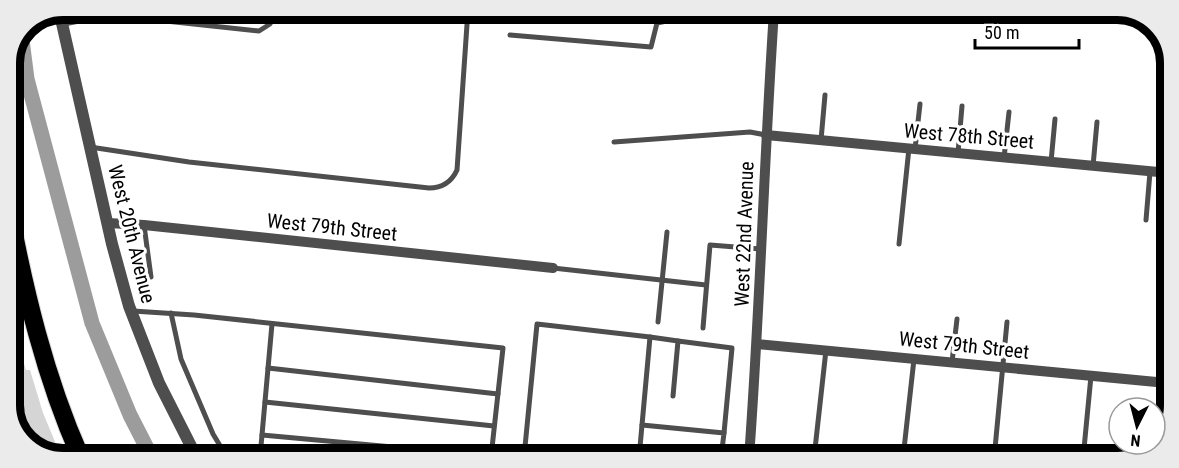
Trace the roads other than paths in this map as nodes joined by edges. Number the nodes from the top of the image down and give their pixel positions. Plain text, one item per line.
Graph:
1 (61, 20) edge
2 (83, 20) edge
3 (157, 20) edge
4 (272, 20) edge
5 (467, 20) edge
6 (670, 20) edge
7 (773, 20) edge
8 (62, 24) junction
9 (510, 35) dead end
10 (825, 95) dead end
11 (920, 104) dead end
12 (962, 106) dead end
13 (1009, 112) dead end
14 (1055, 119) dead end
15 (1097, 122) dead end
16 (766, 135) junction
17 (821, 140) junction
18 (614, 142) dead end
19 (90, 147) junction
20 (912, 149) junction
21 (958, 153) junction
22 (1004, 158) junction
23 (1051, 162) junction
24 (1093, 166) junction
25 (1150, 172) junction
26 (1159, 172) edge
27 (1146, 220) dead end
28 (108, 223) junction
29 (144, 225) junction
30 (667, 232) dead end
31 (899, 244) dead end
32 (761, 249) junction
33 (20, 259) edge
34 (553, 268) joint
35 (151, 277) dead end
36 (662, 280) junction
37 (706, 285) junction
38 (131, 311) junction
39 (171, 313) junction
40 (957, 319) dead end
41 (658, 322) dead end
42 (1007, 322) dead end
43 (272, 324) junction
44 (703, 328) dead end
45 (650, 337) junction
46 (678, 341) junction
47 (757, 344) junction
48 (826, 350) junction
49 (914, 359) junction
50 (952, 362) junction
51 (1003, 367) junction
52 (268, 368) junction
53 (1091, 376) junction
54 (1160, 382) edge
55 (498, 394) junction
56 (673, 396) dead end
57 (265, 402) junction
58 (642, 425) junction
59 (494, 426) junction
60 (724, 433) junction
61 (262, 435) junction
62 (77, 448) edge
63 (192, 448) edge
64 (221, 448) edge
65 (261, 448) edge
66 (397, 448) edge
67 (492, 448) edge
68 (525, 448) edge
69 (640, 448) edge
70 (722, 448) edge
71 (750, 448) edge
72 (815, 448) edge
73 (904, 448) edge
74 (995, 448) edge
75 (1084, 448) edge

1 - 8 street, West 20th Avenue
2 - 8 lane
3 - 4 lane
5 - 19 lane
6 - 9 lane
7 - 16 street, West 22nd Avenue
8 - 19 street, West 20th Avenue
10 - 17 lane
11 - 20 lane
12 - 21 lane
13 - 22 lane
14 - 23 lane
15 - 24 lane
16 - 17 street, West 78th Street
16 - 18 lane
16 - 32 street, West 22nd Avenue
17 - 20 street, West 78th Street
19 - 28 street, West 20th Avenue
20 - 21 street, West 78th Street
20 - 31 lane
21 - 22 street, West 78th Street
22 - 23 street, West 78th Street
23 - 24 street, West 78th Street
24 - 25 street, West 78th Street
25 - 26 street, West 78th Street
25 - 27 lane
28 - 29 street, West 79th Street
28 - 38 street, West 20th Avenue
29 - 34 street, West 79th Street
29 - 35 lane
30 - 36 lane
32 - 37 lane
32 - 47 street, West 22nd Avenue
33 - 62 highway
34 - 36 lane
36 - 37 lane
36 - 41 lane
37 - 44 lane
38 - 39 lane
38 - 63 street, West 20th Avenue
39 - 43 lane
39 - 64 lane
40 - 50 lane
42 - 51 lane
43 - 52 lane
43 - 55 lane
45 - 46 lane
45 - 58 lane
45 - 68 lane
46 - 56 lane
46 - 60 lane
47 - 48 street, West 79th Street
47 - 71 street, West 22nd Avenue
48 - 49 street, West 79th Street
48 - 72 lane
49 - 50 street, West 79th Street
49 - 73 lane
50 - 51 street, West 79th Street
51 - 53 street, West 79th Street
51 - 74 lane
52 - 55 lane
52 - 57 lane
53 - 54 street, West 79th Street
53 - 75 lane
55 - 59 lane
57 - 59 lane
57 - 61 lane
58 - 60 lane
58 - 69 lane
59 - 67 lane
60 - 70 lane
61 - 65 lane
61 - 66 lane

